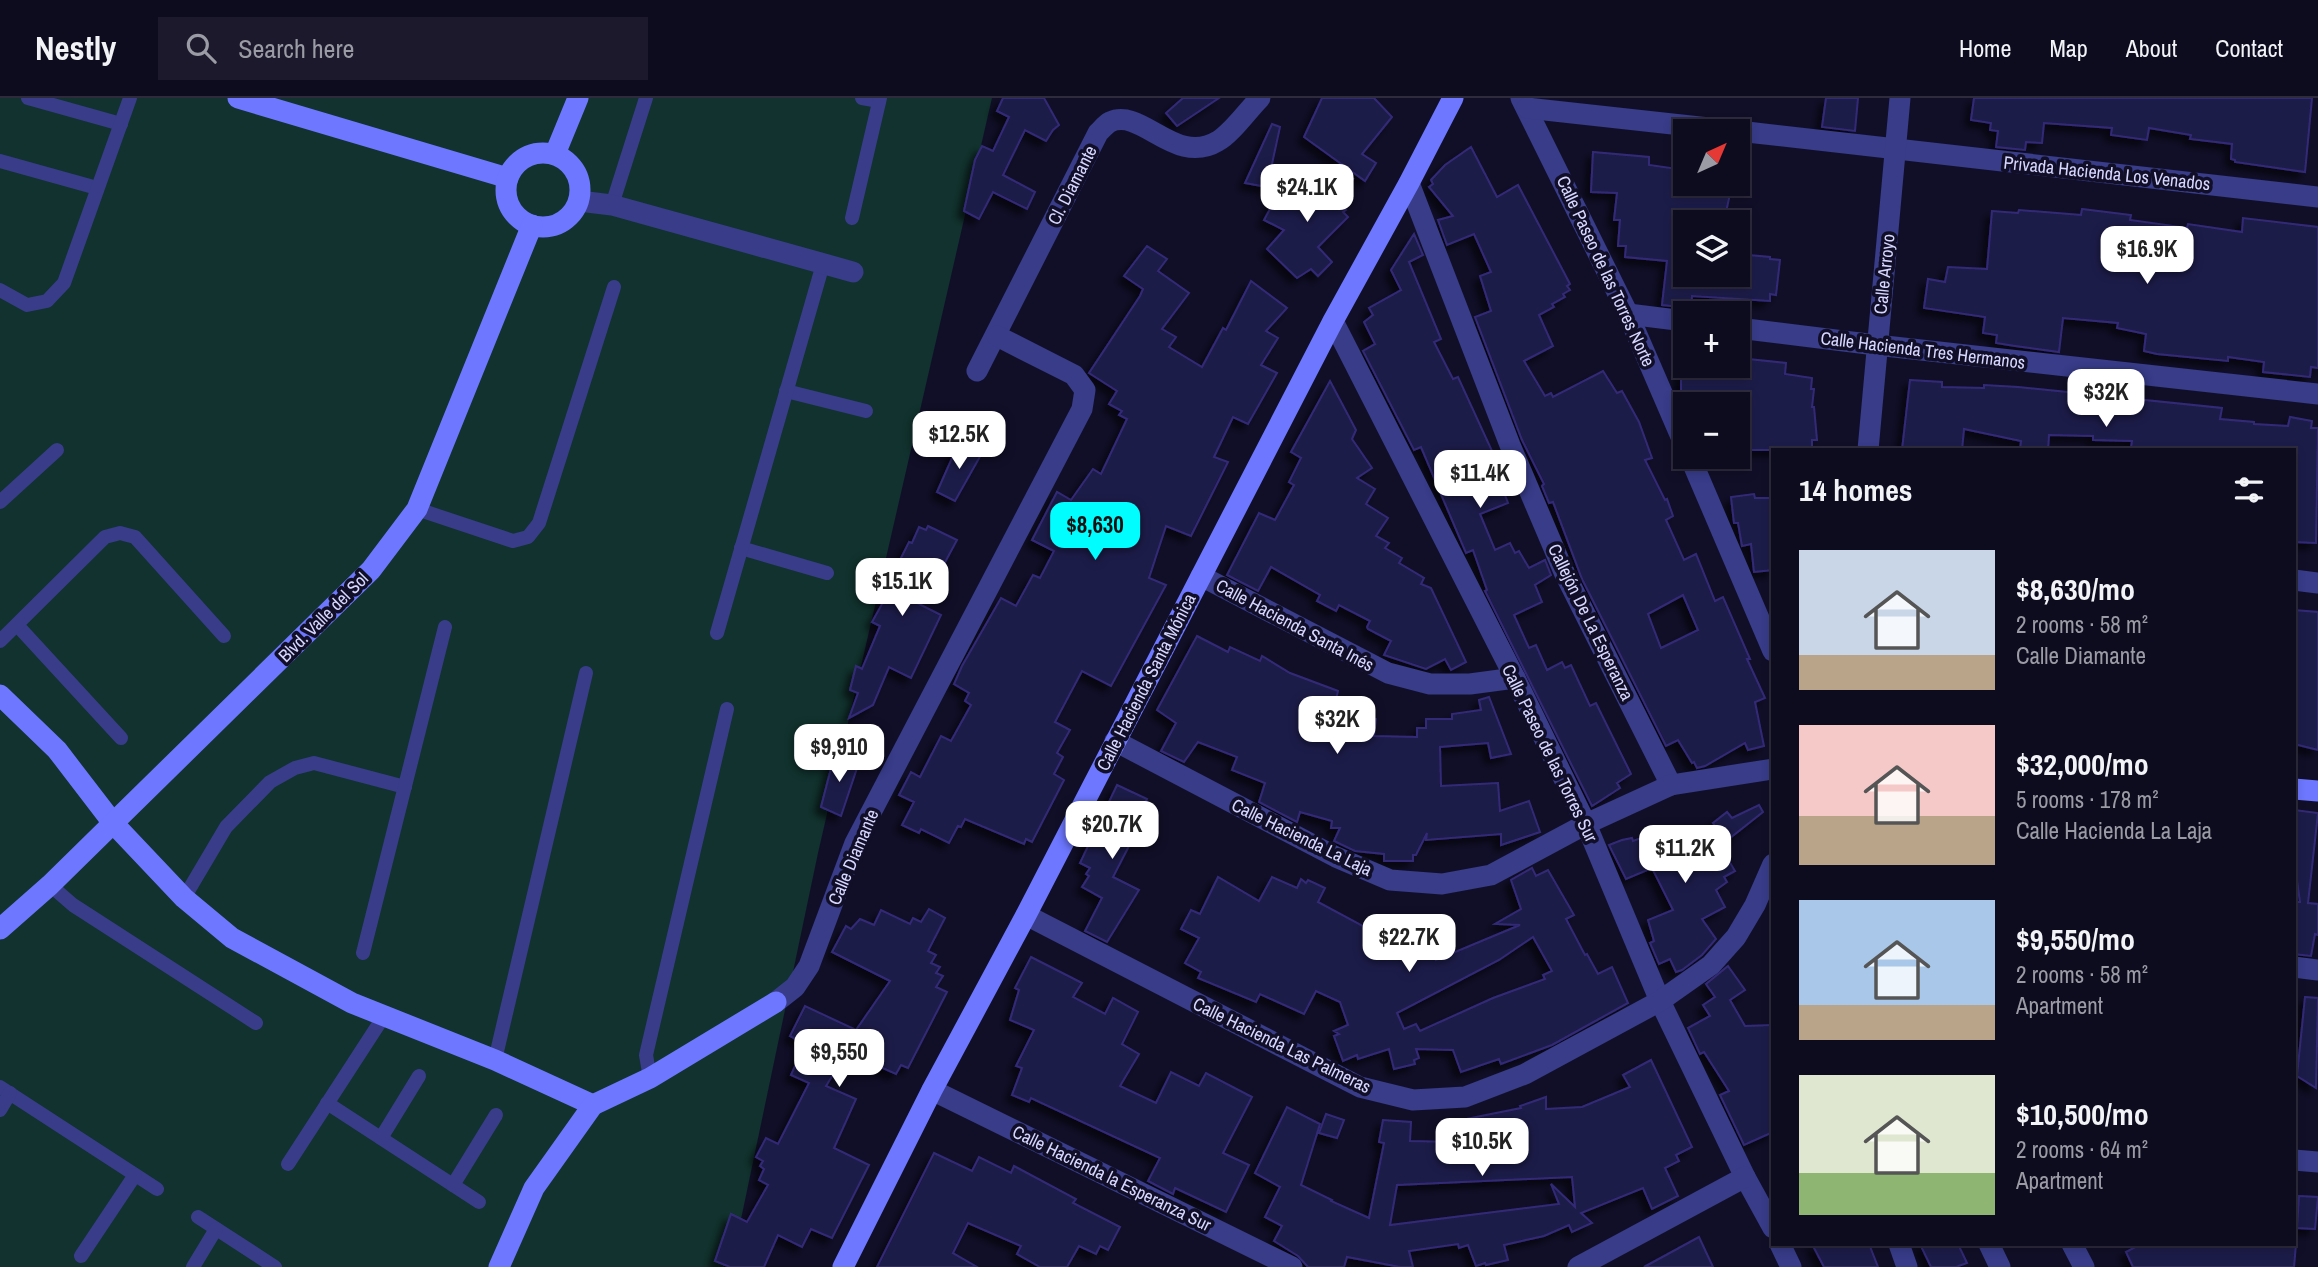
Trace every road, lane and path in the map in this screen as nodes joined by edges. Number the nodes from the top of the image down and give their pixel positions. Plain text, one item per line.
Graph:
1 (29, 98) edge
2 (130, 98) edge
3 (237, 98) edge
4 (578, 98) edge
5 (646, 98) edge
6 (862, 98) edge
7 (1260, 98) edge
8 (1453, 98) edge
9 (1900, 98) edge
10 (879, 100) edge
11 (1524, 103) edge
12 (1673, 123) edge
13 (121, 124) junction
14 (1750, 132) edge
15 (1896, 149) junction
16 (555, 154) junction
17 (0, 161) edge
18 (508, 178) junction
19 (1409, 183) junction
20 (97, 188) junction
21 (2318, 197) edge
22 (579, 201) junction
23 (612, 205) junction
24 (852, 218) dead end
25 (532, 225) junction
26 (823, 264) junction
27 (853, 272) dead end
28 (614, 286) dead end
29 (0, 290) edge
30 (1629, 314) junction
31 (1673, 320) edge
32 (1333, 321) junction
33 (1750, 329) edge
34 (997, 336) junction
35 (1876, 345) junction
36 (977, 371) dead end
37 (786, 391) junction
38 (2318, 394) edge
39 (866, 411) dead end
40 (1673, 418) edge
41 (1868, 448) edge
42 (57, 450) dead end
43 (1695, 469) edge
44 (0, 502) edge
45 (417, 509) junction
46 (741, 548) junction
47 (827, 573) dead end
48 (1200, 576) junction
49 (2296, 580) edge
50 (2318, 583) edge
51 (17, 625) junction
52 (445, 627) dead end
53 (717, 633) dead end
54 (224, 636) dead end
55 (0, 641) edge
56 (1771, 646) edge
57 (586, 673) dead end
58 (1515, 678) junction
59 (0, 695) edge
60 (727, 709) dead end
61 (121, 738) dead end
62 (1115, 741) junction
63 (1771, 769) edge
64 (1671, 785) junction
65 (405, 787) junction
66 (2296, 789) edge
67 (2318, 791) edge
68 (113, 823) junction
69 (1586, 824) junction
70 (1771, 869) edge
71 (50, 885) junction
72 (184, 898) junction
73 (1026, 915) junction
74 (0, 929) edge
75 (363, 953) dead end
76 (2296, 967) edge
77 (2318, 970) edge
78 (1660, 1001) junction
79 (384, 1016) junction
80 (256, 1023) dead end
81 (495, 1060) junction
82 (419, 1076) dead end
83 (650, 1078) junction
84 (5, 1090) edge
85 (932, 1090) junction
86 (327, 1103) junction
87 (593, 1105) junction
88 (0, 1110) edge
89 (496, 1115) dead end
90 (381, 1138) junction
91 (2296, 1160) edge
92 (2318, 1162) edge
93 (288, 1164) dead end
94 (135, 1175) junction
95 (1745, 1177) junction
96 (453, 1185) junction
97 (157, 1189) dead end
98 (479, 1202) dead end
99 (198, 1217) dead end
100 (1771, 1224) edge
101 (216, 1229) junction
102 (1781, 1246) edge
103 (1900, 1246) edge
104 (1990, 1246) edge
105 (2074, 1246) edge
106 (81, 1256) dead end
107 (844, 1266) edge
108 (193, 1267) edge
109 (275, 1267) edge
110 (499, 1267) edge
111 (1292, 1267) edge
112 (1578, 1267) edge
113 (1791, 1267) edge
114 (1907, 1267) edge
115 (2000, 1267) edge
116 (2084, 1267) edge

1 - 13 lane
2 - 13 lane
3 - 18 street
4 - 16 street
5 - 23 lane
6 - 10 lane
7 - 34 street, Cl. Diamante
8 - 19 street, Calle Hacienda Santa Mónica
9 - 15 street, Calle Arroyo
10 - 24 lane
11 - 12 street, Privada Hacienda Los Venados
11 - 30 street, Calle Paseo de las Torres Norte
13 - 20 lane
14 - 15 street, Privada Hacienda Los Venados
15 - 21 street, Privada Hacienda Los Venados
15 - 35 street, Calle Arroyo
16 - 18 street
16 - 22 street
17 - 20 lane
18 - 25 street
19 - 32 street, Calle Hacienda Santa Mónica
19 - 64 street, Callejón De La Esperanza
20 - 29 lane
22 - 23 street
22 - 25 street
23 - 26 street
25 - 45 street, Blvd. Valle del Sol
26 - 27 street
26 - 37 lane
28 - 45 lane
30 - 31 street
30 - 40 street, Calle Paseo de las Torres Norte
32 - 48 street, Calle Hacienda Santa Mónica
32 - 58 street, Calle Paseo de las Torres Sur
33 - 35 street, Calle Hacienda Tres Hermanos
34 - 36 street, Cl. Diamante
34 - 83 street, Calle Diamante
35 - 38 street, Calle Hacienda Tres Hermanos
35 - 41 street, Calle Arroyo
37 - 39 lane
37 - 46 lane
42 - 44 lane
43 - 56 street
45 - 68 street, Blvd. Valle del Sol
46 - 47 lane
46 - 53 lane
48 - 58 street, Calle Hacienda Santa Inés
48 - 62 street, Calle Hacienda Santa Mónica
49 - 50 street
51 - 54 lane
51 - 55 lane
51 - 61 lane
52 - 65 lane
57 - 81 lane
58 - 69 street, Calle Paseo de las Torres Sur
59 - 68 street
60 - 83 lane
62 - 69 street, Calle Hacienda La Laja
62 - 73 street, Calle Hacienda Santa Mónica
63 - 64 street, Calle Hacienda La Laja
64 - 69 street, Calle Hacienda La Laja
65 - 72 lane
65 - 75 lane
66 - 67 street
68 - 71 street, Blvd. Valle del Sol
68 - 72 street
69 - 78 street, Calle Paseo de las Torres Sur
70 - 78 street, Calle Hacienda Las Palmeras
71 - 74 street, Blvd. Valle del Sol
71 - 80 lane
72 - 79 street
73 - 78 street, Calle Hacienda Las Palmeras
73 - 85 street, Calle Hacienda Santa Mónica
76 - 77 street
78 - 95 street, Calle Paseo de las Torres Sur
79 - 81 street
79 - 86 lane
81 - 87 street
82 - 90 lane
83 - 87 street
84 - 88 lane
84 - 94 lane
85 - 107 street, Calle Hacienda Santa Mónica
85 - 111 street, Calle Hacienda la Esperanza Sur
86 - 90 lane
86 - 93 lane
87 - 110 street
89 - 96 lane
90 - 96 lane
91 - 92 street
94 - 97 lane
94 - 106 lane
95 - 100 street, Calle Paseo de las Torres Sur
95 - 112 street
96 - 98 lane
99 - 101 lane
101 - 108 lane
101 - 109 lane
102 - 113 street
103 - 114 street
104 - 115 street
105 - 116 street

